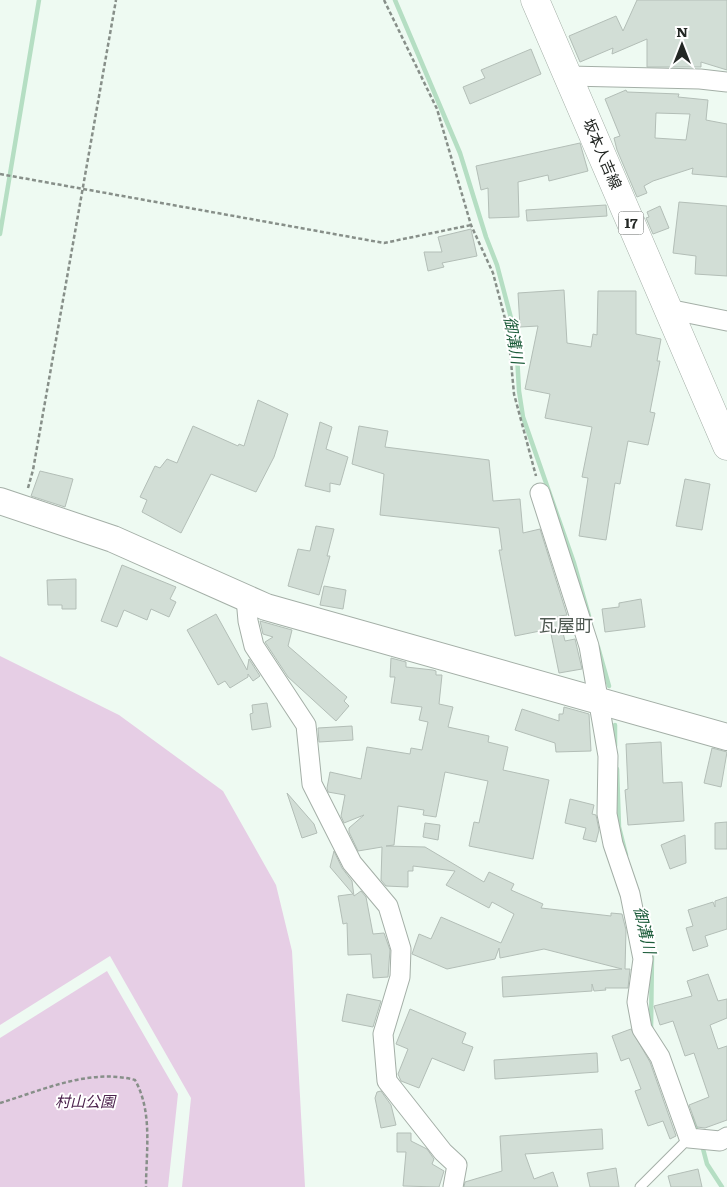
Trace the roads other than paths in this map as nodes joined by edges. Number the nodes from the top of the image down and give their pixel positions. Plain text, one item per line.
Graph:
1 (535, 0) edge
2 (569, 76) junction
3 (727, 82) edge
4 (668, 309) junction
5 (727, 321) edge
6 (727, 446) edge
7 (540, 493) road end
8 (11, 504) edge
9 (246, 598) junction
10 (598, 700) junction
11 (727, 737) edge
12 (689, 1138) junction
13 (725, 1142) edge
14 (453, 1187) edge
15 (640, 1187) edge

1 - 2 main road, 坂本人吉線 / 17
2 - 3 street
2 - 4 main road, 坂本人吉線 / 17
4 - 5 street
4 - 6 main road, 坂本人吉線 / 17
7 - 10 street
8 - 9 street
9 - 10 street
9 - 14 street
10 - 11 street
10 - 12 street
12 - 13 street
12 - 15 lane

